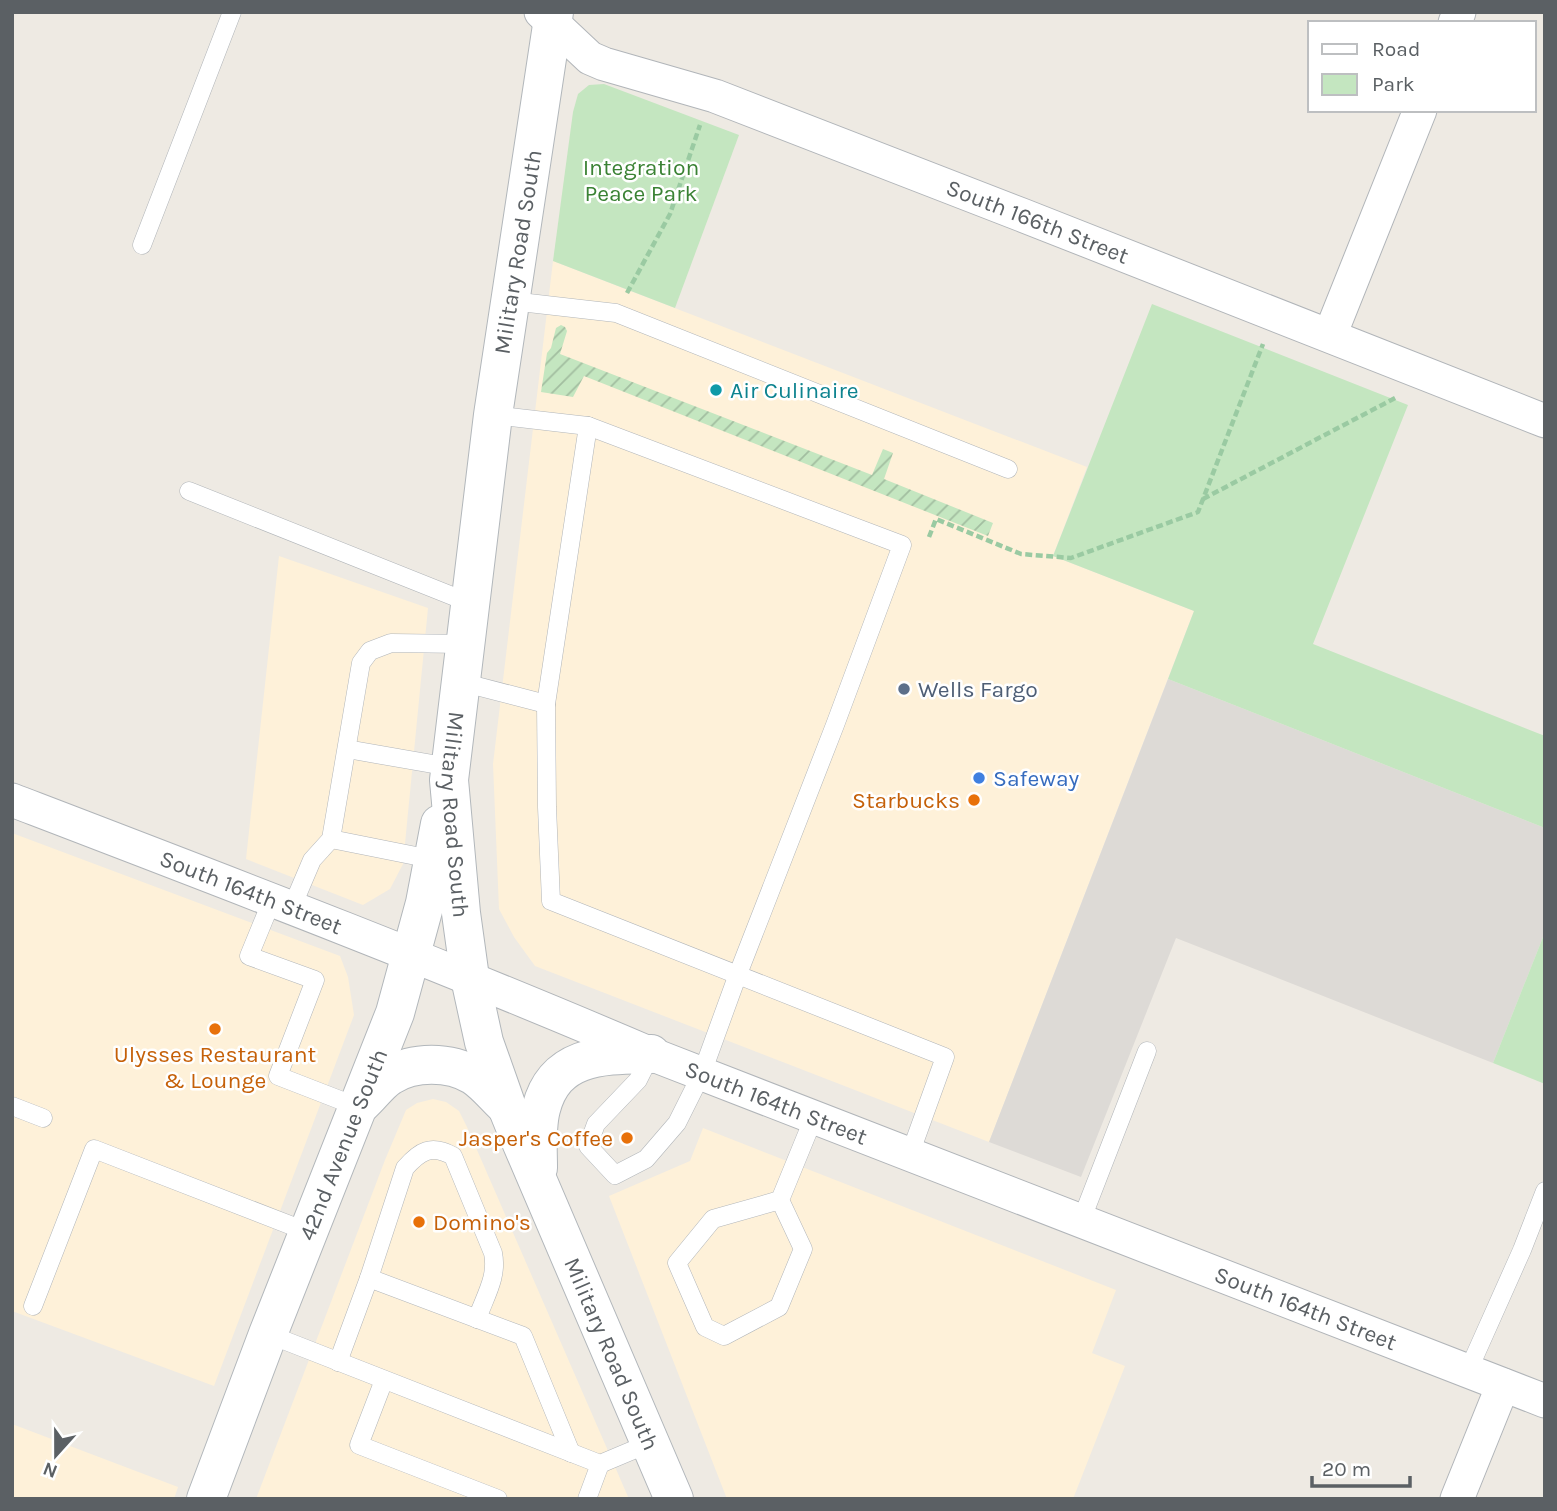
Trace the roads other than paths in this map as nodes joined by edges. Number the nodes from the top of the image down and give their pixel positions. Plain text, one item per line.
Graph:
1 (232, 12) edge
2 (549, 16) edge
3 (1419, 112) edge
4 (142, 245) dead end
5 (512, 301) junction
6 (1330, 335) junction
7 (493, 415) junction
8 (1545, 421) edge
9 (588, 426) junction
10 (1008, 469) dead end
11 (189, 491) dead end
12 (470, 603) junction
13 (465, 644) junction
14 (461, 682) junction
15 (546, 704) junction
16 (347, 749) junction
17 (450, 774) junction
18 (12, 800) edge
19 (331, 839) junction
20 (445, 861) junction
21 (282, 903) junction
22 (412, 955) junction
23 (738, 974) junction
24 (470, 978) junction
25 (1147, 1051) dead end
26 (652, 1054) junction
27 (702, 1073) junction
28 (12, 1106) edge
29 (358, 1107) junction
30 (507, 1107) junction
31 (814, 1117) junction
32 (43, 1118) dead end
33 (910, 1154) junction
34 (538, 1181) junction
35 (1545, 1191) edge
36 (780, 1200) junction
37 (1081, 1221) junction
38 (308, 1232) junction
39 (369, 1278) junction
40 (33, 1306) dead end
41 (477, 1319) junction
42 (268, 1334) junction
43 (338, 1362) junction
44 (1468, 1371) junction
45 (384, 1380) junction
46 (1503, 1385) junction
47 (1545, 1401) edge
48 (650, 1443) junction
49 (571, 1452) junction
50 (600, 1464) junction
51 (206, 1499) edge
52 (498, 1499) edge
53 (587, 1499) edge
54 (674, 1499) edge
55 (1457, 1499) edge

1 - 4 lane
2 - 5 main road, Military Road South
2 - 6 street, South 166th Street
3 - 6 street
5 - 7 main road, Military Road South
5 - 10 lane
6 - 8 street, South 166th Street
7 - 9 lane
7 - 12 main road, Military Road South
9 - 15 lane
9 - 23 lane
11 - 12 lane
12 - 13 main road, Military Road South
13 - 14 main road, Military Road South
13 - 16 lane
14 - 15 lane
14 - 17 main road, Military Road South
15 - 23 lane
16 - 17 lane
16 - 19 lane
17 - 20 main road, 42nd Avenue South
18 - 21 street, South 164th Street
19 - 20 lane
19 - 21 lane
20 - 22 main road, 42nd Avenue South
20 - 24 main road, Military Road South
21 - 22 street, South 164th Street
21 - 29 lane
22 - 24 street, South 164th Street
22 - 29 main road, 42nd Avenue South
23 - 27 lane
23 - 33 lane
24 - 26 street, South 164th Street
24 - 30 main road, Military Road South
25 - 37 lane
26 - 27 street, South 164th Street
26 - 27 lane
26 - 34 main road
27 - 31 street, South 164th Street
28 - 32 lane
29 - 30 main road
29 - 38 main road, 42nd Avenue South
30 - 34 main road, Military Road South
31 - 33 street, South 164th Street
31 - 36 lane
33 - 37 street, South 164th Street
34 - 48 main road, Military Road South
35 - 44 lane
36 - 36 lane
37 - 44 street, South 164th Street
38 - 40 lane
38 - 42 main road, 42nd Avenue South
39 - 41 lane
39 - 41 lane
39 - 43 lane
41 - 49 lane
42 - 43 lane
42 - 51 main road, 42nd Avenue South
43 - 45 lane
44 - 46 street, South 164th Street
45 - 49 lane
45 - 52 lane
46 - 47 street, South 164th Street
46 - 55 street
48 - 50 lane
48 - 54 main road, Military Road South
49 - 50 lane
50 - 53 lane

